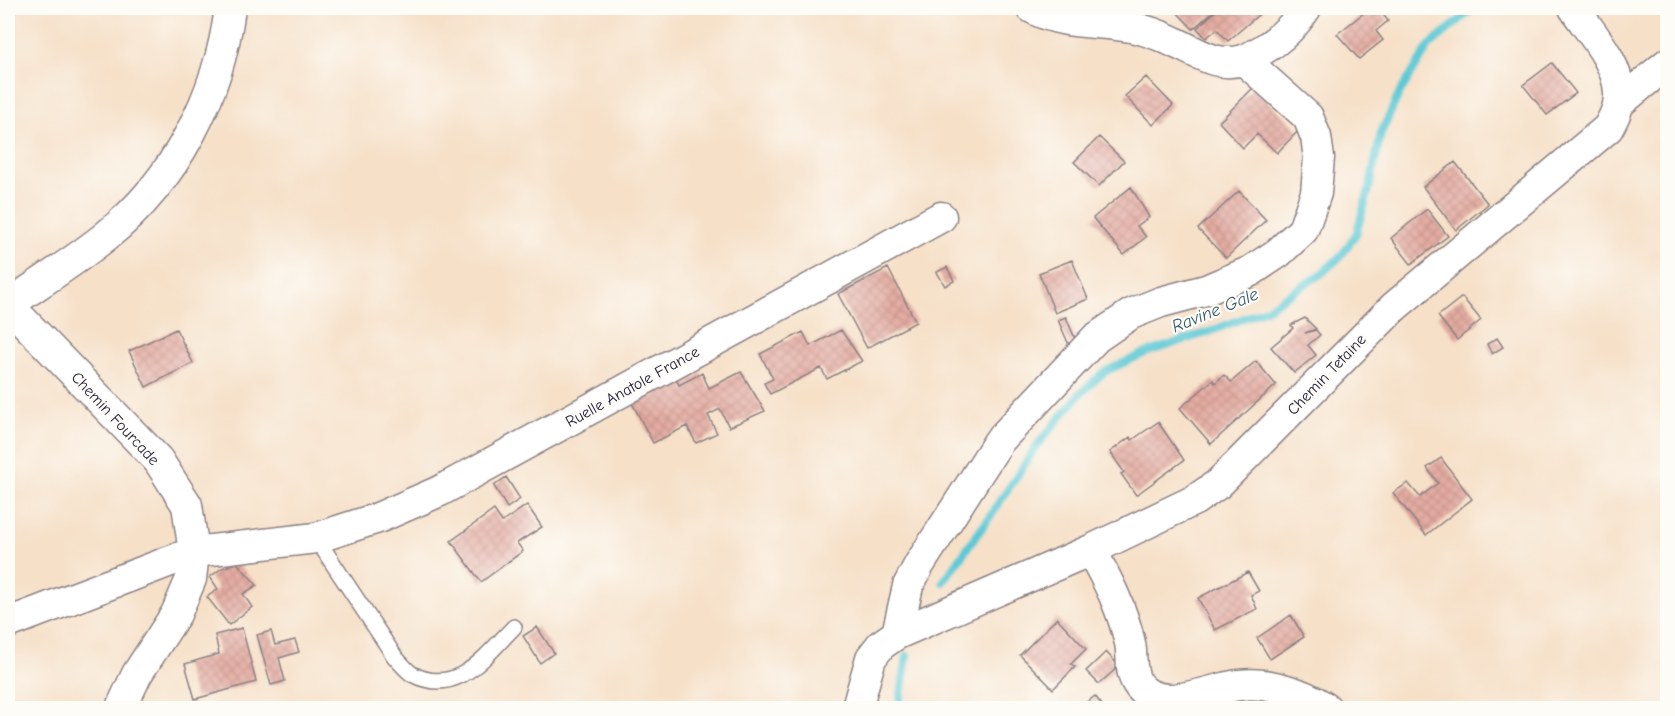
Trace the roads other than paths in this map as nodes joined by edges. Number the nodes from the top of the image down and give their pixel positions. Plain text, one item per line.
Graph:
1 (230, 8) edge
2 (1032, 8) edge
3 (1306, 8) edge
4 (1574, 8) edge
5 (1244, 60) junction
6 (1668, 63) edge
7 (1618, 104) junction
8 (941, 217) dead end
9 (8, 305) edge
10 (316, 538) junction
11 (1091, 550) junction
12 (194, 552) junction
13 (8, 623) edge
14 (514, 627) dead end
15 (897, 634) junction
16 (121, 708) edge
17 (856, 708) edge
18 (1326, 708) edge

1 - 9 street
2 - 5 street
3 - 5 street
4 - 7 street
5 - 15 street
6 - 7 street
7 - 11 street, Chemin Tetaine
8 - 10 street, Ruelle Anatole France
9 - 12 street, Chemin Fourcade
10 - 12 street, Ruelle Anatole France
10 - 14 lane
11 - 15 street, Chemin Tetaine
11 - 18 street
12 - 13 street, Ruelle Anatole France
12 - 16 street, Chemin Fourcade
15 - 17 street, Chemin Tetaine

